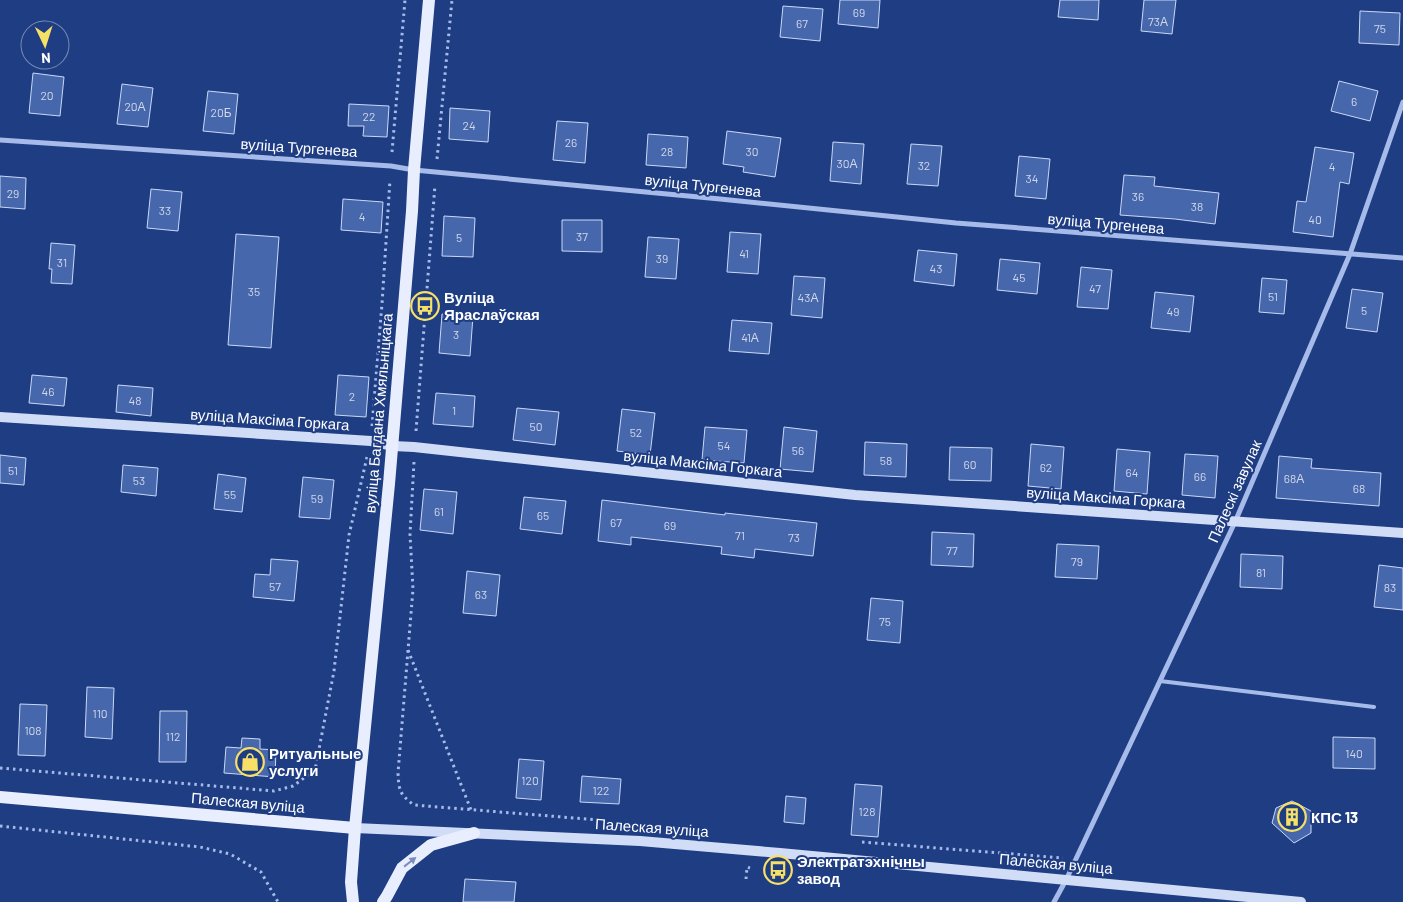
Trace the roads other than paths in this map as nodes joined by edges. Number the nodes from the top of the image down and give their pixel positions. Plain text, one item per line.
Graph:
1 (429, 0) edge
2 (1403, 102) edge
3 (0, 140) edge
4 (414, 170) junction
5 (1350, 254) junction
6 (1403, 258) edge
7 (0, 417) edge
8 (393, 446) junction
9 (1235, 522) junction
10 (1403, 533) edge
11 (1160, 681) junction
12 (1374, 707) dead end
13 (0, 796) edge
14 (355, 828) junction
15 (474, 832) junction
16 (1066, 880) junction
17 (353, 902) edge
18 (383, 902) edge
19 (1054, 902) edge
20 (1301, 902) edge

1 - 4 main road, вуліца Багдана Хмяльніцкага
2 - 5 street, Палескі завулак
3 - 4 street, вуліца Тургенева
4 - 5 street, вуліца Тургенева
4 - 8 main road, вуліца Багдана Хмяльніцкага
5 - 6 street, вуліца Тургенева
5 - 9 street, Палескі завулак
7 - 8 street, вуліца Максіма Горкага
8 - 9 street, вуліца Максіма Горкага
8 - 14 main road, вуліца Багдана Хмяльніцкага
9 - 10 street, вуліца Максіма Горкага
9 - 11 street, Палескі завулак
11 - 12 lane
11 - 16 street, Палескі завулак
13 - 14 main road, Палеская вуліца
14 - 15 street, Палеская вуліца
14 - 17 main road, вуліца Багдана Хмяльніцкага
15 - 16 street, Палеская вуліца
18 -> 15 main road
16 - 19 street, Палескі завулак
16 - 20 street, Палеская вуліца

